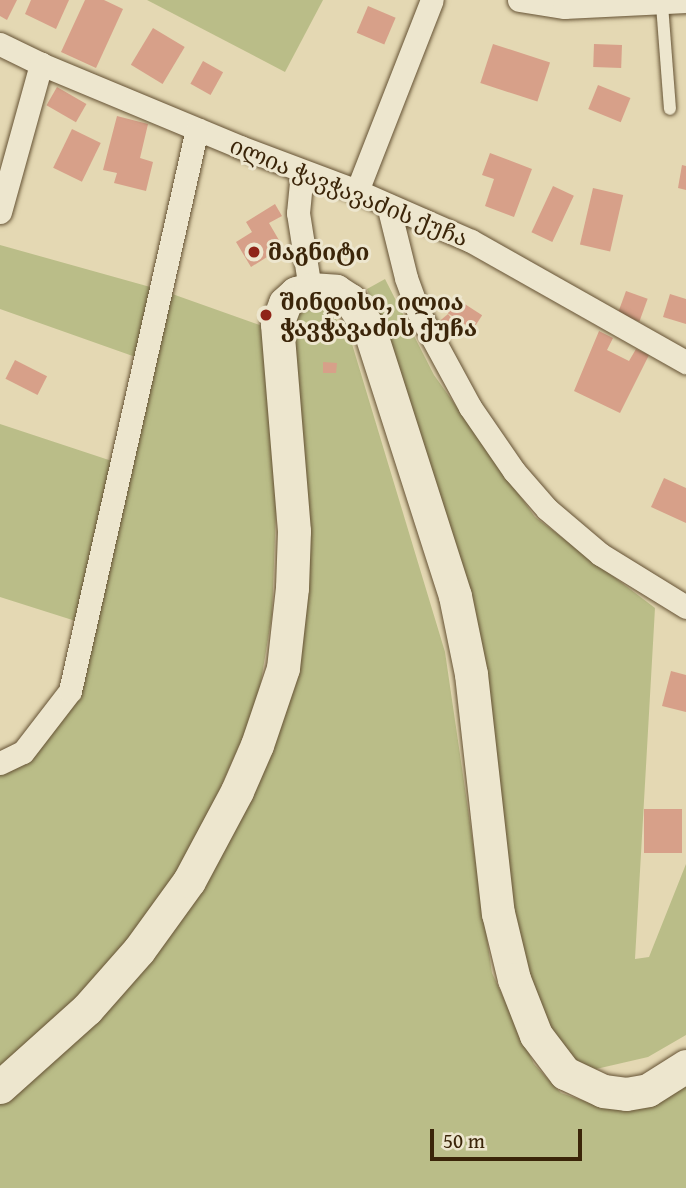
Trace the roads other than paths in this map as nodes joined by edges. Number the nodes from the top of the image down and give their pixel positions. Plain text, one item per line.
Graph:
1 (432, 0) edge
2 (519, 0) edge
3 (686, 1) edge
4 (662, 5) junction
5 (0, 44) edge
6 (40, 64) junction
7 (670, 109) dead end
8 (197, 129) junction
9 (302, 172) junction
10 (357, 191) junction
11 (388, 205) junction
12 (0, 212) edge
13 (310, 289) junction
14 (686, 362) edge
15 (686, 607) edge
16 (0, 763) edge
17 (686, 1066) edge
18 (0, 1087) edge

1 - 10 street
2 - 4 street
3 - 4 street
4 - 7 lane
5 - 6 street, ილია ჭავჭავაძის ქუჩა
6 - 8 street, ილია ჭავჭავაძის ქუჩა
6 - 12 street
8 - 9 street, ილია ჭავჭავაძის ქუჩა
8 - 16 street
9 - 10 street, ილია ჭავჭავაძის ქუჩა
9 - 13 street
10 - 11 street, ილია ჭავჭავაძის ქუჩა
11 - 14 street, ილია ჭავჭავაძის ქუჩა
11 - 15 street
13 - 17 main road
13 - 18 main road

